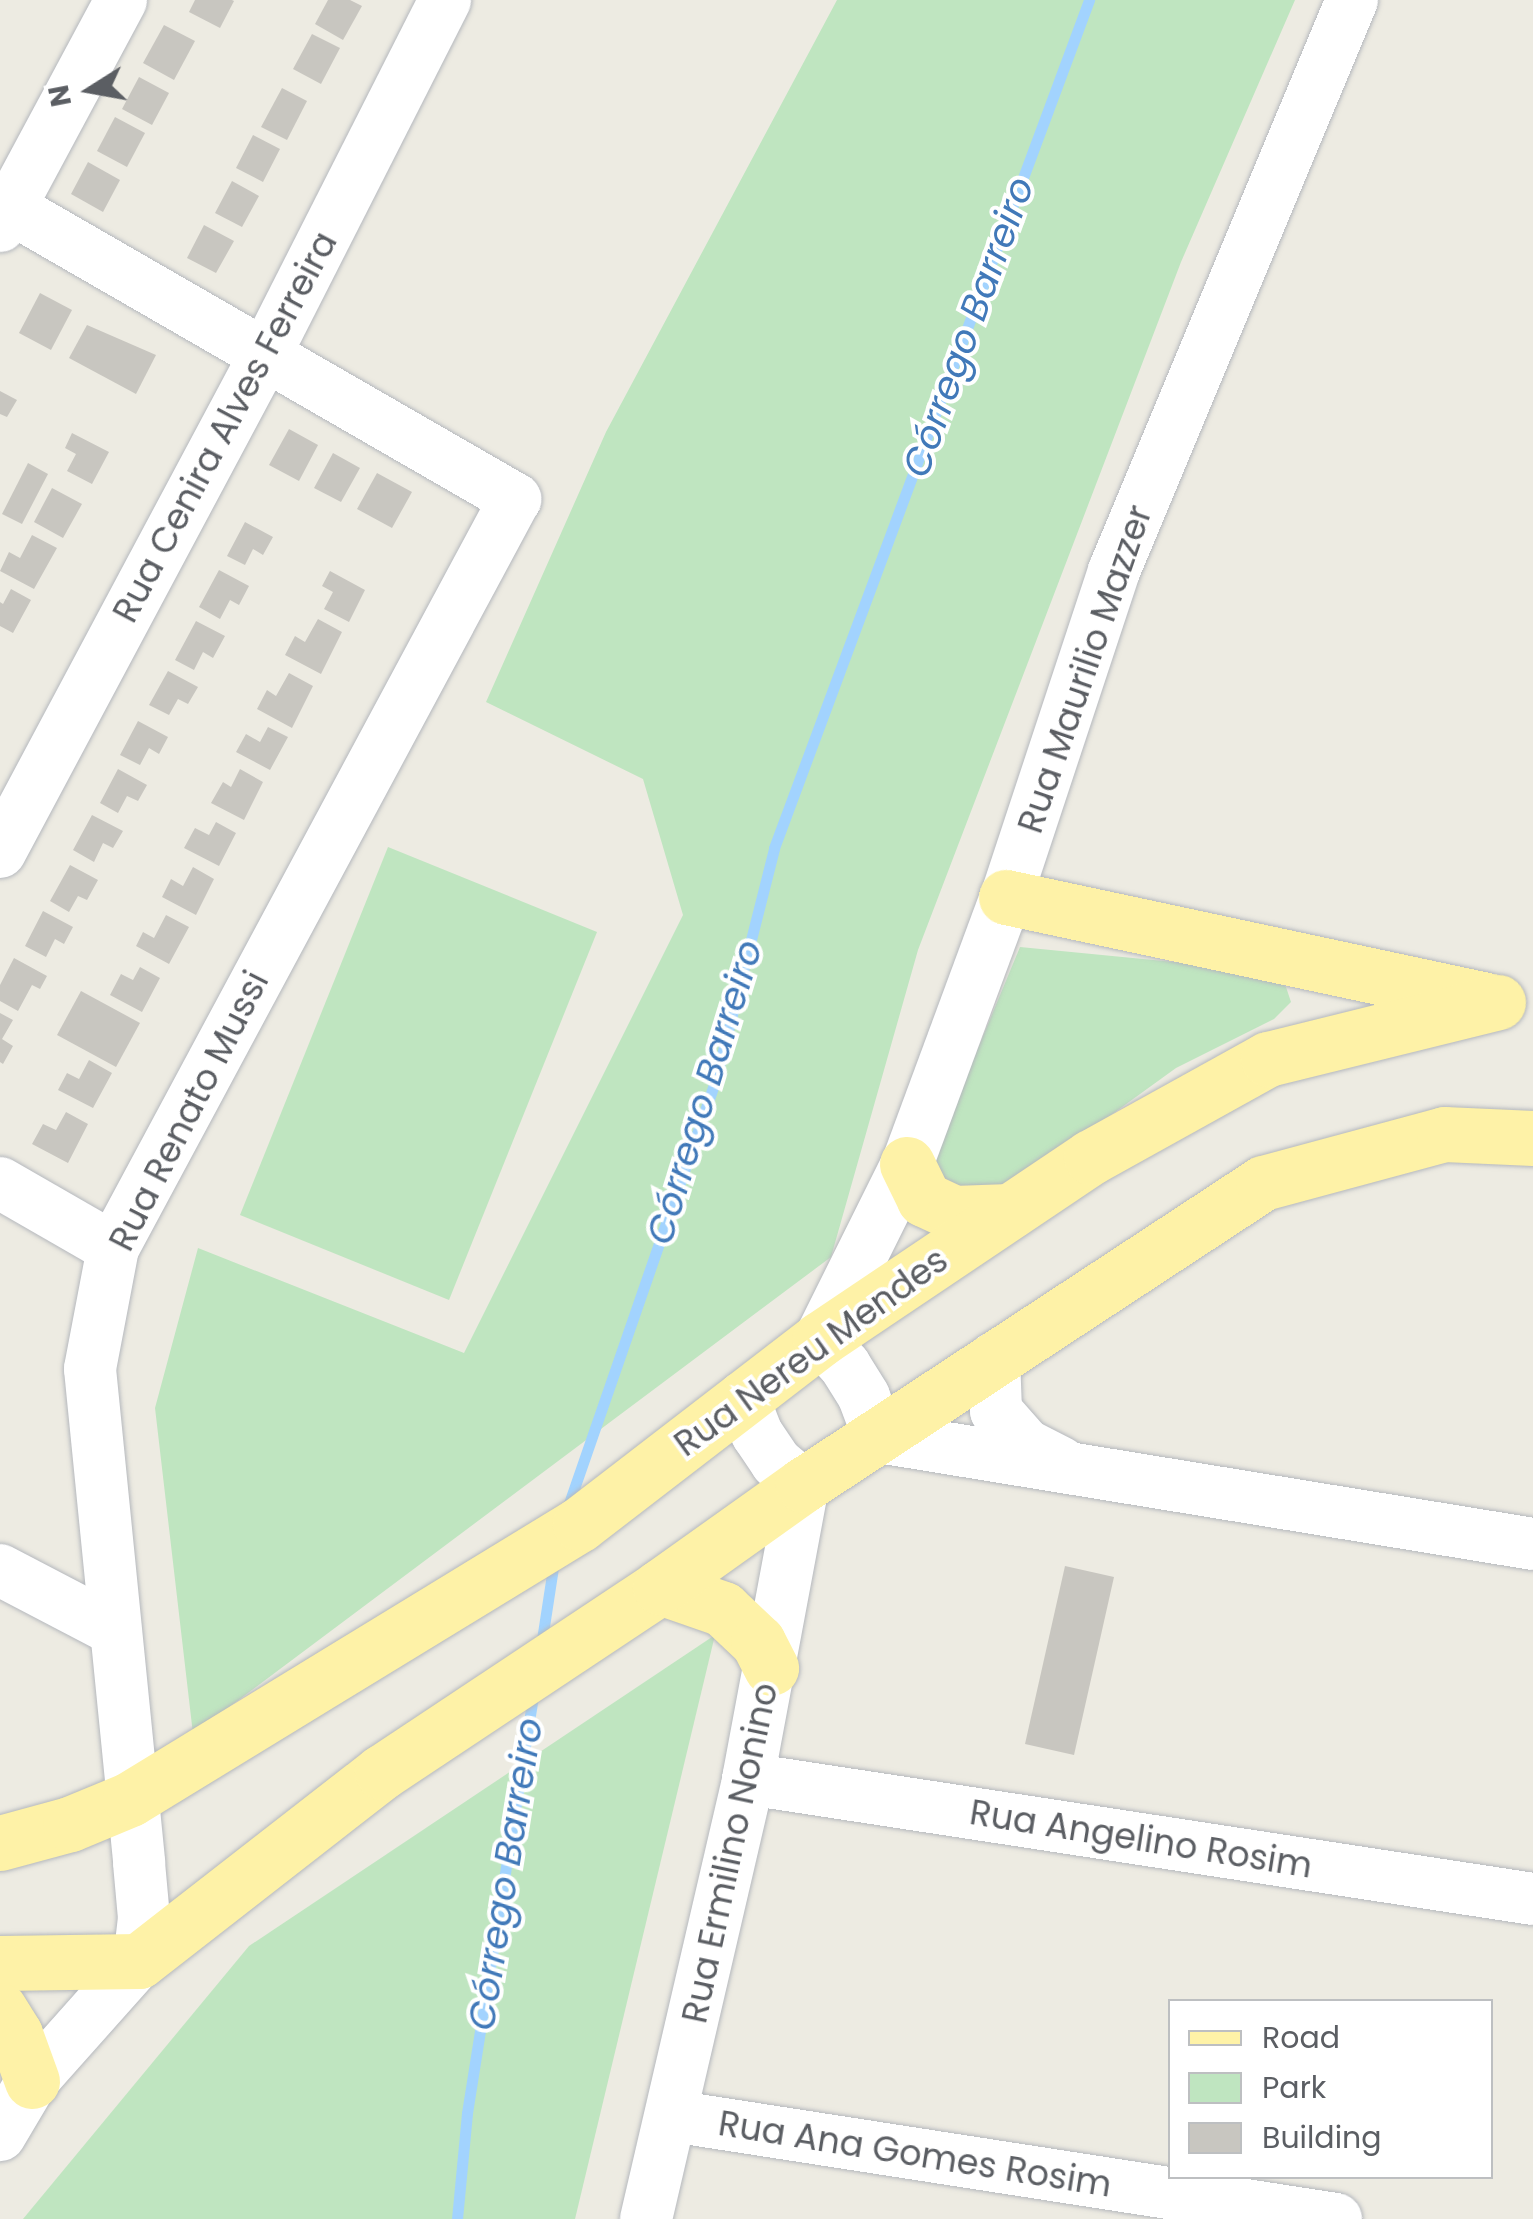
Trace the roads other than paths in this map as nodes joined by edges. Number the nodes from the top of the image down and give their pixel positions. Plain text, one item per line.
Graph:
1 (121, 0) edge
2 (445, 0) edge
3 (1352, 0) edge
4 (3, 212) edge
5 (265, 355) junction
6 (0, 852) edge
7 (1006, 897) junction
8 (1516, 1005) edge
9 (1533, 1138) edge
10 (907, 1164) junction
11 (0, 1183) edge
12 (1010, 1211) junction
13 (113, 1248) junction
14 (820, 1338) junction
15 (994, 1358) junction
16 (743, 1398) junction
17 (879, 1437) junction
18 (1076, 1470) junction
19 (802, 1485) junction
20 (1533, 1544) edge
21 (0, 1570) edge
22 (660, 1588) junction
23 (115, 1630) junction
24 (771, 1668) junction
25 (748, 1779) junction
26 (130, 1799) junction
27 (0, 1843) edge
28 (1533, 1899) edge
29 (140, 1961) junction
30 (0, 1963) edge
31 (0, 2010) edge
32 (32, 2081) junction
33 (672, 2116) junction
34 (0, 2135) edge
35 (646, 2219) edge
36 (1336, 2219) edge

1 - 4 street
2 - 5 street, Rua Cenira Alves Ferreira
3 - 7 street, Rua Maurilio Mazzer
4 - 5 street
5 - 6 street, Rua Cenira Alves Ferreira
5 - 13 street, Rua Renato Mussi
7 - 8 main road
7 - 10 street, Rua Maurilio Mazzer
8 - 12 main road, Rua Nereu Mendes
9 - 15 main road
10 - 12 main road
10 - 14 street, Rua Maurilio Mazzer
11 - 13 street
12 - 14 main road, Rua Nereu Mendes
13 - 23 street, Rua Renato Mussi
14 - 16 main road, Rua Nereu Mendes
14 - 17 street
15 - 17 main road
15 - 18 street
16 - 19 street
16 - 26 main road, Rua Nereu Mendes
17 - 18 street
17 - 19 main road
18 - 20 street
19 - 22 main road
19 - 24 street, Rua Ermilino Nonino
21 - 23 street
22 - 24 main road
22 - 29 main road
23 - 26 street, Rua Renato Mussi
24 - 25 street, Rua Ermilino Nonino
25 - 28 street, Rua Angelino Rosim
25 - 33 street, Rua Ermilino Nonino
26 - 27 main road, Rua Nereu Mendes
26 - 29 street, Rua Renato Mussi
29 - 30 main road
29 - 32 street
31 - 32 main road
32 - 34 street
33 - 35 street, Rua Ermilino Nonino
33 - 36 street, Rua Ana Gomes Rosim

